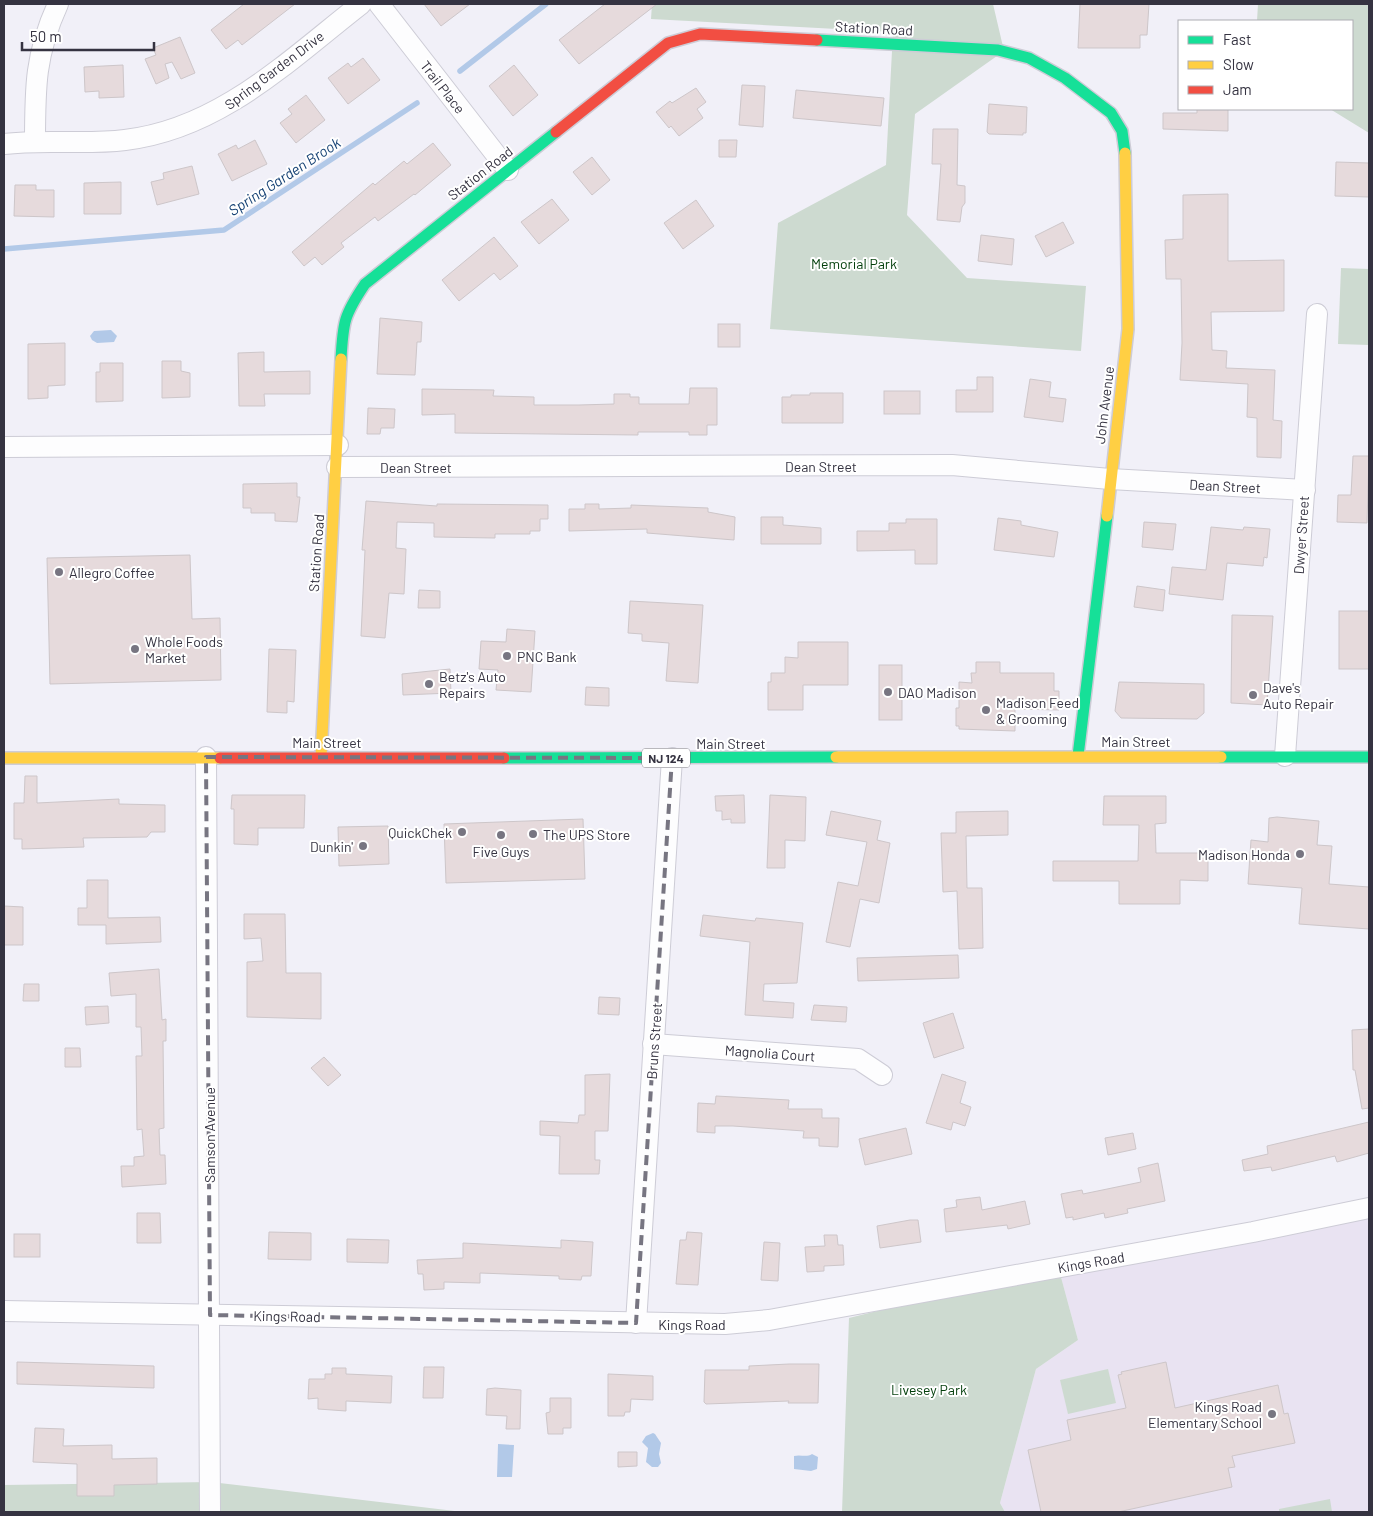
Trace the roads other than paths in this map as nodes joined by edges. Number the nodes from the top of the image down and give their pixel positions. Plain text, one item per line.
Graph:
1 (58, 4) edge
2 (362, 4) edge
3 (379, 4) edge
4 (1068, 82) joint
5 (35, 142) junction
6 (4, 144) edge
7 (508, 170) junction
8 (1317, 314) dead end
9 (338, 445) junction
10 (4, 447) edge
11 (337, 467) junction
12 (1110, 479) junction
13 (1305, 490) junction
14 (1078, 756) junction
15 (1285, 756) junction
16 (206, 757) junction
17 (322, 757) junction
18 (1369, 757) edge
19 (4, 758) edge
20 (672, 758) junction
21 (653, 1044) junction
22 (882, 1075) dead end
23 (1369, 1208) edge
24 (4, 1311) edge
25 (210, 1314) junction
26 (636, 1323) junction
27 (210, 1512) edge

1 - 5 street
2 - 5 street, Spring Garden Drive
3 - 7 street, Trail Place
4 - 7 street, Station Road
4 - 12 street, John Avenue
5 - 6 street, Spring Garden Drive
7 - 9 street, Station Road
8 - 13 street, Dwyer Street
9 - 10 street
9 - 11 street, Station Road
11 - 12 street, Dean Street
11 - 17 street, Station Road
12 - 13 street, Dean Street
12 - 14 street, John Avenue
13 - 15 street, Dwyer Street
14 - 15 street, Main Street / NJ 124
14 - 20 street, Main Street / NJ 124
15 - 18 street, Main Street / NJ 124
16 - 17 street, Main Street / NJ 124
16 - 19 street, Main Street / NJ 124
16 - 25 street, Samson Avenue
17 - 20 street, Main Street / NJ 124
20 - 21 street, Bruns Street
21 - 22 street, Magnolia Court
21 - 26 street, Bruns Street
23 - 26 street, Kings Road
24 - 25 street, Kings Road
25 - 26 street, Kings Road
25 - 27 street, Samson Avenue

